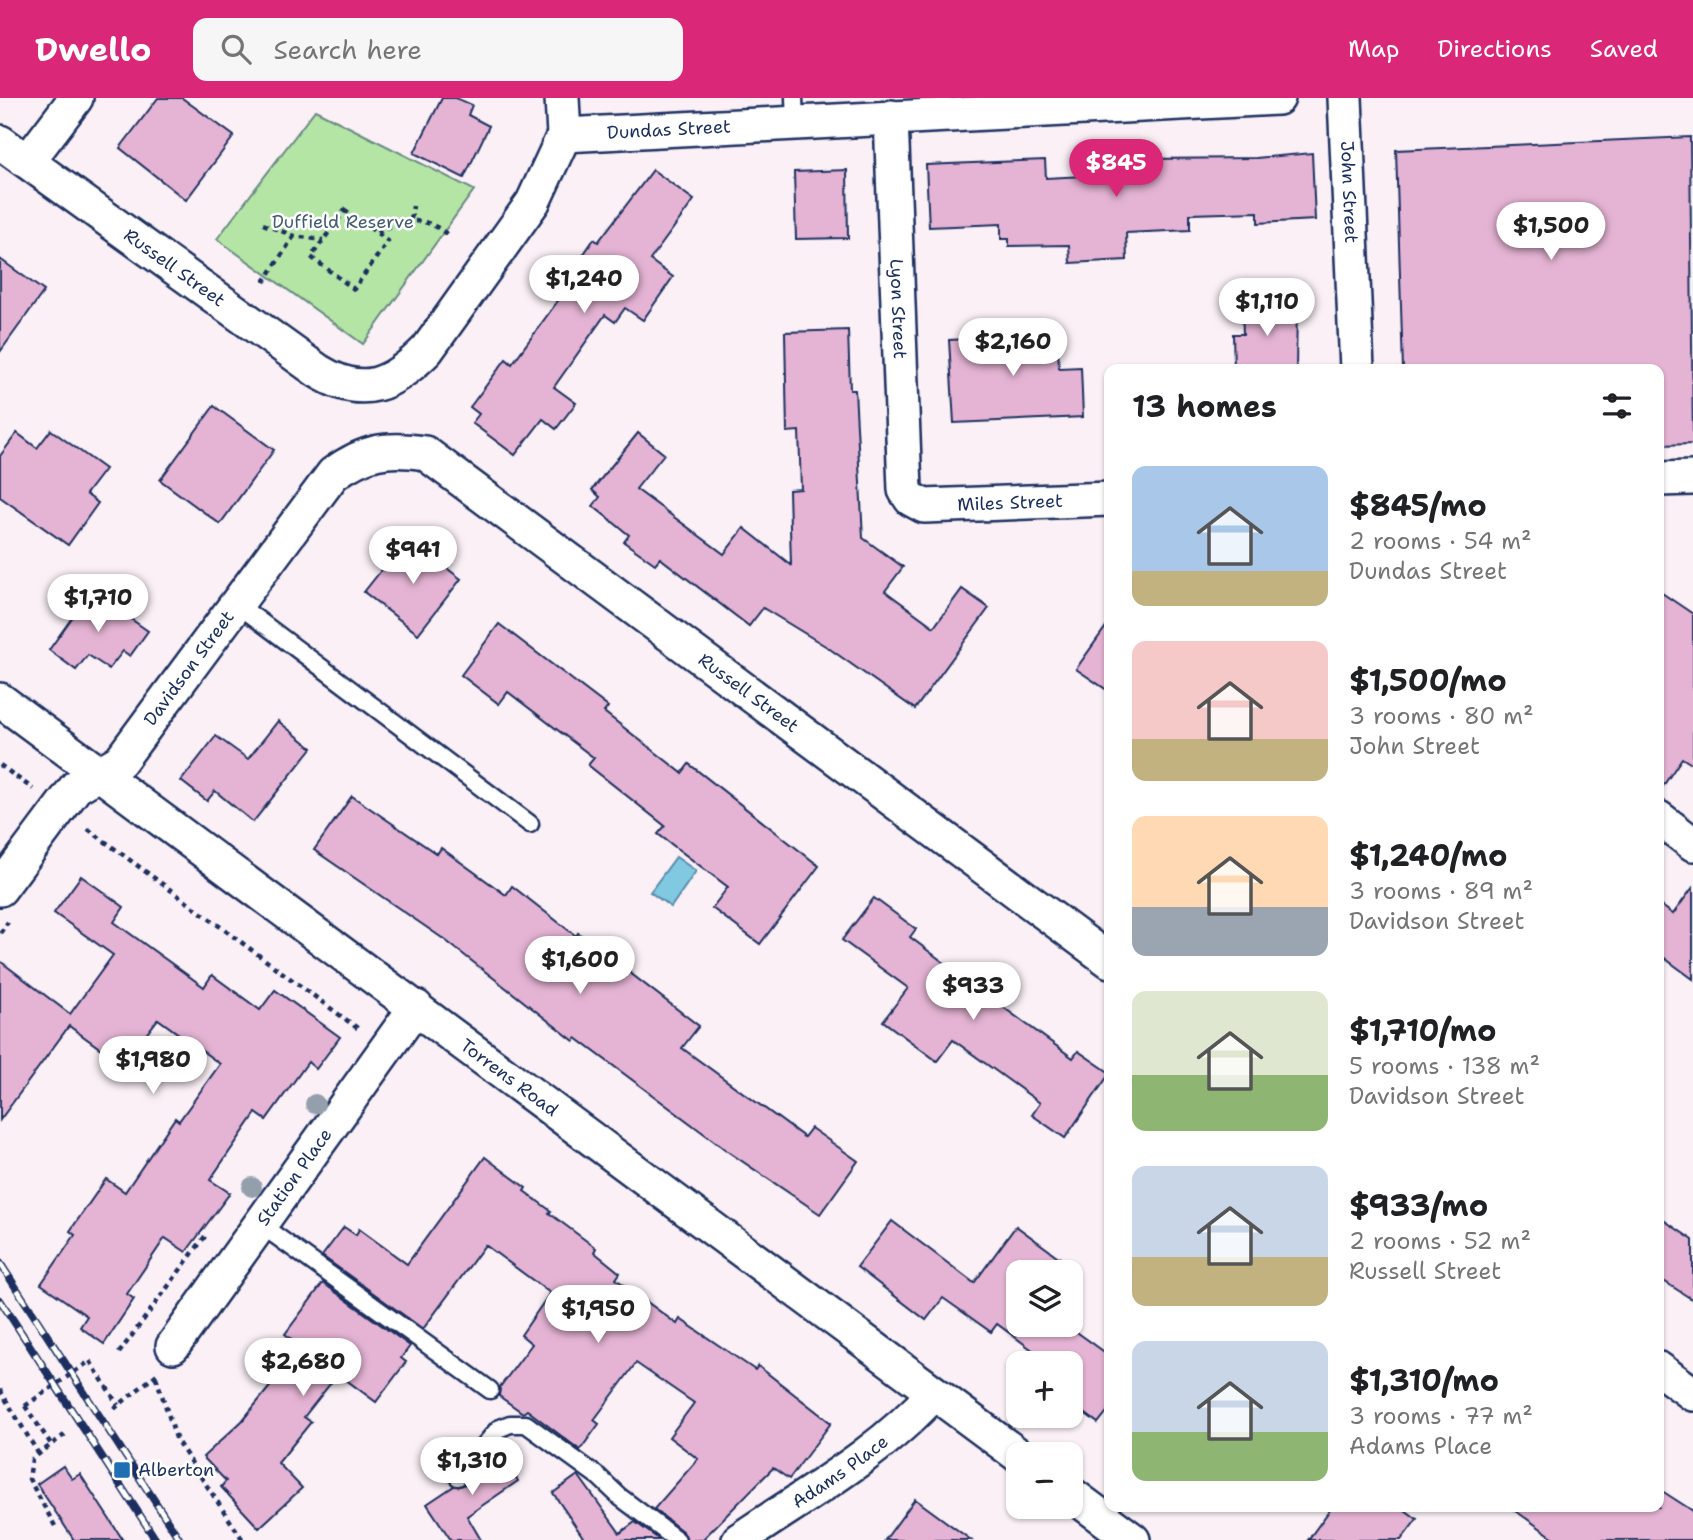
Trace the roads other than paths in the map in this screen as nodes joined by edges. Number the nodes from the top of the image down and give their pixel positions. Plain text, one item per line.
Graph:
1 (76, 98) edge
2 (562, 98) edge
3 (1278, 98) edge
4 (1345, 98) edge
5 (794, 110) edge
6 (891, 117) junction
7 (564, 135) junction
8 (0, 142) edge
9 (28, 161) junction
10 (1357, 364) edge
11 (379, 451) joint
12 (1693, 478) edge
13 (1664, 479) edge
14 (911, 499) joint
15 (1104, 499) edge
16 (237, 604) junction
17 (0, 700) edge
18 (100, 773) junction
19 (1664, 822) edge
20 (530, 824) dead end
21 (1693, 844) edge
22 (0, 889) edge
23 (1104, 957) edge
24 (416, 1007) junction
25 (261, 1225) junction
26 (173, 1346) dead end
27 (1664, 1373) edge
28 (490, 1390) dead end
29 (934, 1393) junction
30 (1693, 1394) edge
31 (1006, 1446) edge
32 (458, 1476) dead end
33 (1083, 1503) edge
34 (677, 1540) edge
35 (739, 1540) edge
36 (1133, 1540) edge

1 - 9 street
2 - 7 street
3 - 6 street, Dundas Street
4 - 10 street, John Street
5 - 6 street, Dundas Street
5 - 7 street, Dundas Street
6 - 14 street, Lyon Street
7 - 9 street, Russell Street
8 - 9 street, Russell Street
11 - 16 street, Davidson Street
11 - 23 street, Russell Street
12 - 13 street
14 - 15 street, Miles Street
16 - 18 street, Davidson Street
16 - 20 lane
17 - 18 street, Torrens Road
18 - 22 street, Davidson Street
18 - 24 street, Torrens Road
19 - 21 street
24 - 25 street, Station Place
24 - 29 street, Torrens Road
25 - 26 street, Station Place
25 - 28 lane
27 - 30 street
29 - 31 street, Torrens Road
29 - 35 street, Adams Place
32 - 34 lane
33 - 36 street

